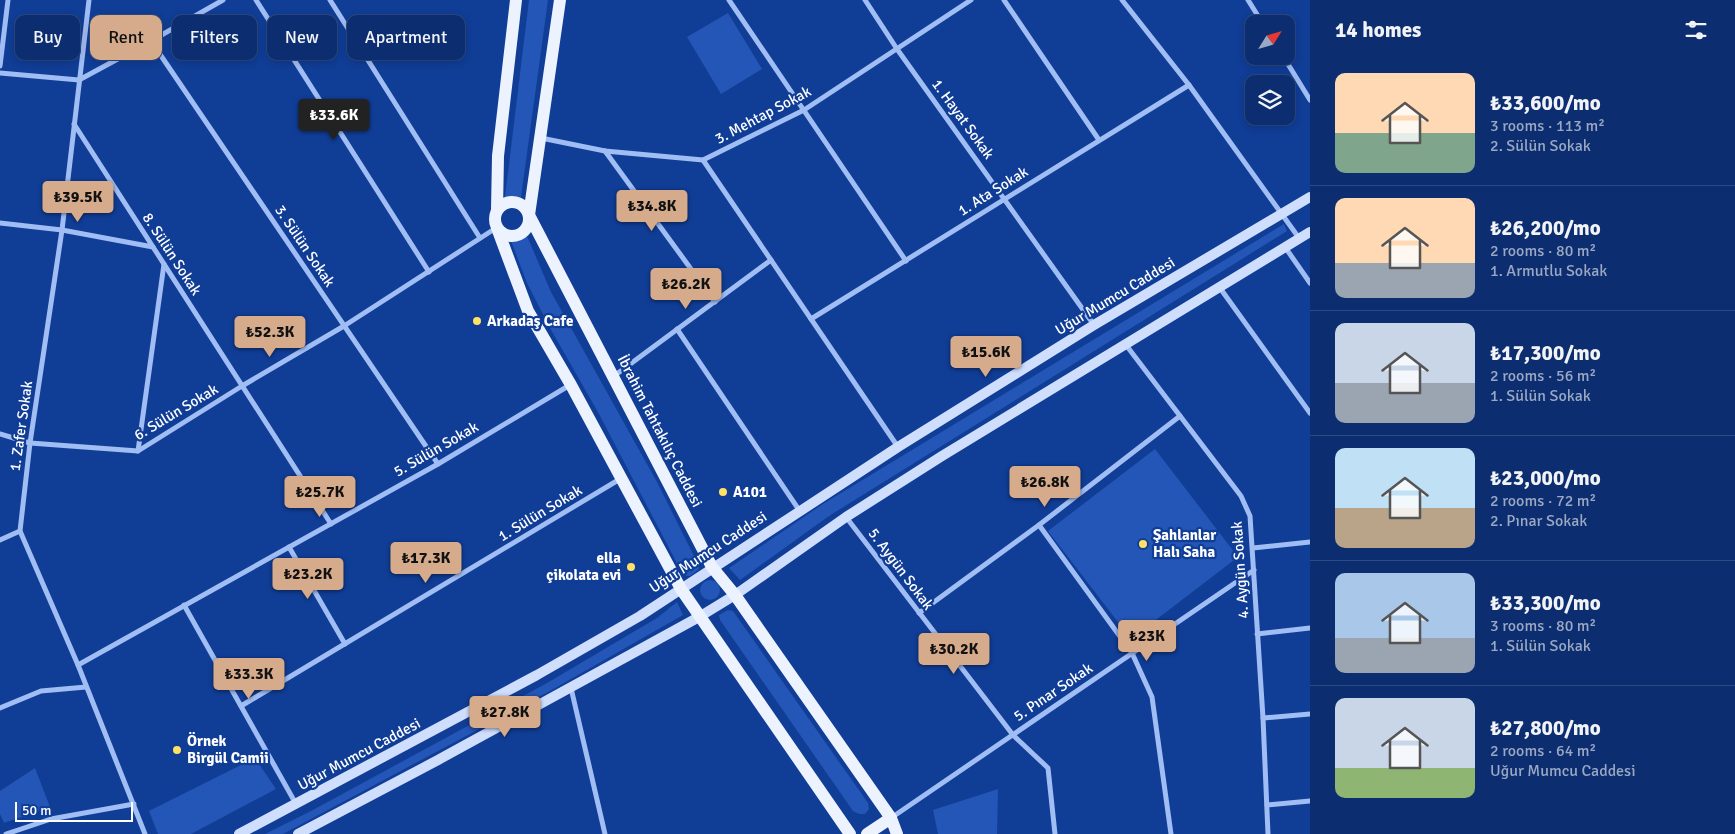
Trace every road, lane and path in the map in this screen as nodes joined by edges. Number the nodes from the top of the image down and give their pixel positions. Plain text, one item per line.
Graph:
1 (8, 0) edge
2 (89, 0) edge
3 (223, 0) edge
4 (256, 0) edge
5 (330, 0) edge
6 (516, 0) edge
7 (560, 0) edge
8 (729, 0) edge
9 (865, 0) edge
10 (971, 0) edge
11 (1004, 0) edge
12 (1122, 0) edge
13 (1248, 0) edge
14 (1257, 15) edge
15 (162, 35) edge
16 (898, 49) junction
17 (162, 57) edge
18 (116, 60) edge
19 (1289, 65) edge
20 (0, 66) edge
21 (0, 73) edge
22 (79, 80) junction
23 (1188, 85) junction
24 (1310, 100) edge
25 (804, 110) junction
26 (74, 124) junction
27 (540, 138) junction
28 (1099, 140) junction
29 (605, 151) junction
30 (703, 160) junction
31 (1310, 196) edge
32 (1005, 199) junction
33 (497, 209) junction
34 (1281, 214) junction
35 (528, 215) junction
36 (0, 223) edge
37 (497, 228) junction
38 (62, 230) junction
39 (1310, 232) edge
40 (480, 238) junction
41 (1299, 238) junction
42 (153, 247) junction
43 (1284, 247) junction
44 (771, 260) junction
45 (906, 261) junction
46 (164, 264) junction
47 (429, 272) junction
48 (1310, 283) edge
49 (1220, 288) junction
50 (714, 302) junction
51 (811, 319) junction
52 (1094, 325) junction
53 (344, 326) junction
54 (677, 329) junction
55 (1125, 344) junction
56 (614, 376) junction
57 (571, 385) junction
58 (242, 386) junction
59 (1310, 413) edge
60 (1180, 416) junction
61 (0, 434) edge
62 (30, 443) junction
63 (898, 447) junction
64 (138, 451) junction
65 (438, 464) junction
66 (621, 479) junction
67 (799, 510) junction
68 (846, 517) junction
69 (330, 524) junction
70 (1039, 525) junction
71 (20, 531) junction
72 (0, 540) edge
73 (1310, 542) edge
74 (289, 547) junction
75 (1253, 548) junction
76 (712, 567) junction
77 (1254, 570) junction
78 (681, 589) junction
79 (735, 595) junction
80 (184, 605) junction
81 (919, 613) junction
82 (699, 617) junction
83 (1310, 628) edge
84 (1257, 634) junction
85 (345, 644) junction
86 (1132, 653) junction
87 (78, 665) junction
88 (86, 687) junction
89 (571, 688) junction
90 (241, 706) junction
91 (0, 708) edge
92 (1310, 714) edge
93 (1263, 718) junction
94 (1013, 734) junction
95 (1310, 801) edge
96 (134, 804) junction
97 (296, 804) junction
98 (1267, 805) junction
99 (891, 818) junction
100 (604, 833) edge
101 (6, 834) edge
102 (145, 834) edge
103 (239, 834) edge
104 (298, 834) edge
105 (597, 834) edge
106 (850, 834) edge
107 (867, 834) edge
108 (897, 834) edge
109 (1055, 834) edge
110 (1171, 834) edge
111 (1268, 834) edge

1 - 20 street
2 - 22 street, 1. Zafer Sokak
3 - 15 street
4 - 47 street
5 - 40 street
6 - 33 main road
7 - 27 main road
8 - 25 street
9 - 16 street, 1. Hayat Sokak
10 - 16 street, 3. Mehtap Sokak
11 - 28 street
12 - 23 street
13 - 14 street
16 - 25 street, 3. Mehtap Sokak
16 - 32 street, 1. Hayat Sokak
17 - 53 street, 3. Sülün Sokak
18 - 22 street
19 - 24 street
21 - 22 street
22 - 26 street, 1. Zafer Sokak
23 - 28 street, 1. Ata Sokak
23 - 34 street
25 - 30 street, 3. Mehtap Sokak
25 - 45 street
26 - 38 street, 1. Zafer Sokak
26 - 42 street, 8. Sülün Sokak
27 - 29 street, 3. Mehtap Sokak
27 - 35 main road
28 - 32 street, 1. Ata Sokak
29 - 30 street, 3. Mehtap Sokak
29 - 50 street
30 - 44 street
31 - 34 main road, Uğur Mumcu Caddesi
32 - 45 street, 1. Ata Sokak
32 - 52 street, 1. Hayat Sokak
33 - 35 main road
33 - 37 main road
34 - 41 street
34 - 52 main road, Uğur Mumcu Caddesi
35 - 37 main road
35 - 56 main road, İbrahim Tahtakılıç Caddesi
36 - 38 street
37 - 40 street, 6. Sülün Sokak
37 - 57 main road
38 - 42 street
38 - 62 street, 1. Zafer Sokak
39 - 41 main road
40 - 47 street, 6. Sülün Sokak
41 - 43 main road
42 - 46 street, 8. Sülün Sokak
43 - 48 street
43 - 49 main road
44 - 50 street
44 - 51 street
45 - 51 street, 1. Ata Sokak
46 - 58 street, 8. Sülün Sokak
46 - 64 street
47 - 53 street, 6. Sülün Sokak
49 - 55 main road
49 - 59 street
50 - 54 street
51 - 63 street
52 - 63 main road, Uğur Mumcu Caddesi
53 - 58 street, 6. Sülün Sokak
53 - 65 street, 3. Sülün Sokak
54 - 56 street
54 - 67 street
55 - 60 street, 4. Aygün Sokak
55 - 68 main road
56 - 76 main road, İbrahim Tahtakılıç Caddesi
57 - 65 street, 5. Sülün Sokak
57 - 66 main road
58 - 64 street, 6. Sülün Sokak
58 - 69 street, 8. Sülün Sokak
60 - 70 street
60 - 75 street, 4. Aygün Sokak
61 - 62 street, 6. Sülün Sokak
62 - 64 street, 6. Sülün Sokak
62 - 71 street, 1. Zafer Sokak
63 - 67 main road, Uğur Mumcu Caddesi
65 - 69 street, 5. Sülün Sokak
66 - 78 main road
66 - 85 street, 1. Sülün Sokak
67 - 76 main road, Uğur Mumcu Caddesi
68 - 79 main road
68 - 81 street, 5. Aygün Sokak
69 - 74 street, 5. Sülün Sokak
70 - 81 street
70 - 86 street
71 - 72 street
71 - 87 street, 1. Zafer Sokak
73 - 75 street
74 - 80 street, 5. Sülün Sokak
74 - 85 street
75 - 77 street, 4. Aygün Sokak
76 - 78 main road, Uğur Mumcu Caddesi
76 - 79 main road, İbrahim Tahtakılıç Caddesi
77 - 84 street, 4. Aygün Sokak
77 - 86 street, 5. Pınar Sokak
78 - 82 main road
78 - 97 main road, Uğur Mumcu Caddesi
79 - 82 main road
79 - 99 main road, İbrahim Tahtakılıç Caddesi
80 - 87 street, 5. Sülün Sokak
80 - 90 street
81 - 94 street, 5. Aygün Sokak
82 - 89 main road
82 - 106 main road
83 - 84 street
84 - 93 street, 4. Aygün Sokak
85 - 90 street, 1. Sülün Sokak
86 - 94 street, 5. Pınar Sokak
86 - 110 street
87 - 88 street, 1. Zafer Sokak
88 - 91 street
88 - 96 street, 1. Zafer Sokak
89 - 100 street
89 - 104 main road
90 - 97 street
92 - 93 street
93 - 98 street, 4. Aygün Sokak
94 - 99 street, 5. Pınar Sokak
94 - 109 street, 5. Aygün Sokak
95 - 98 street
96 - 101 street
96 - 102 street, 1. Zafer Sokak
97 - 103 main road, Uğur Mumcu Caddesi
98 - 111 street, 4. Aygün Sokak
99 - 107 main road
99 - 108 main road, İbrahim Tahtakılıç Caddesi
100 - 105 street

